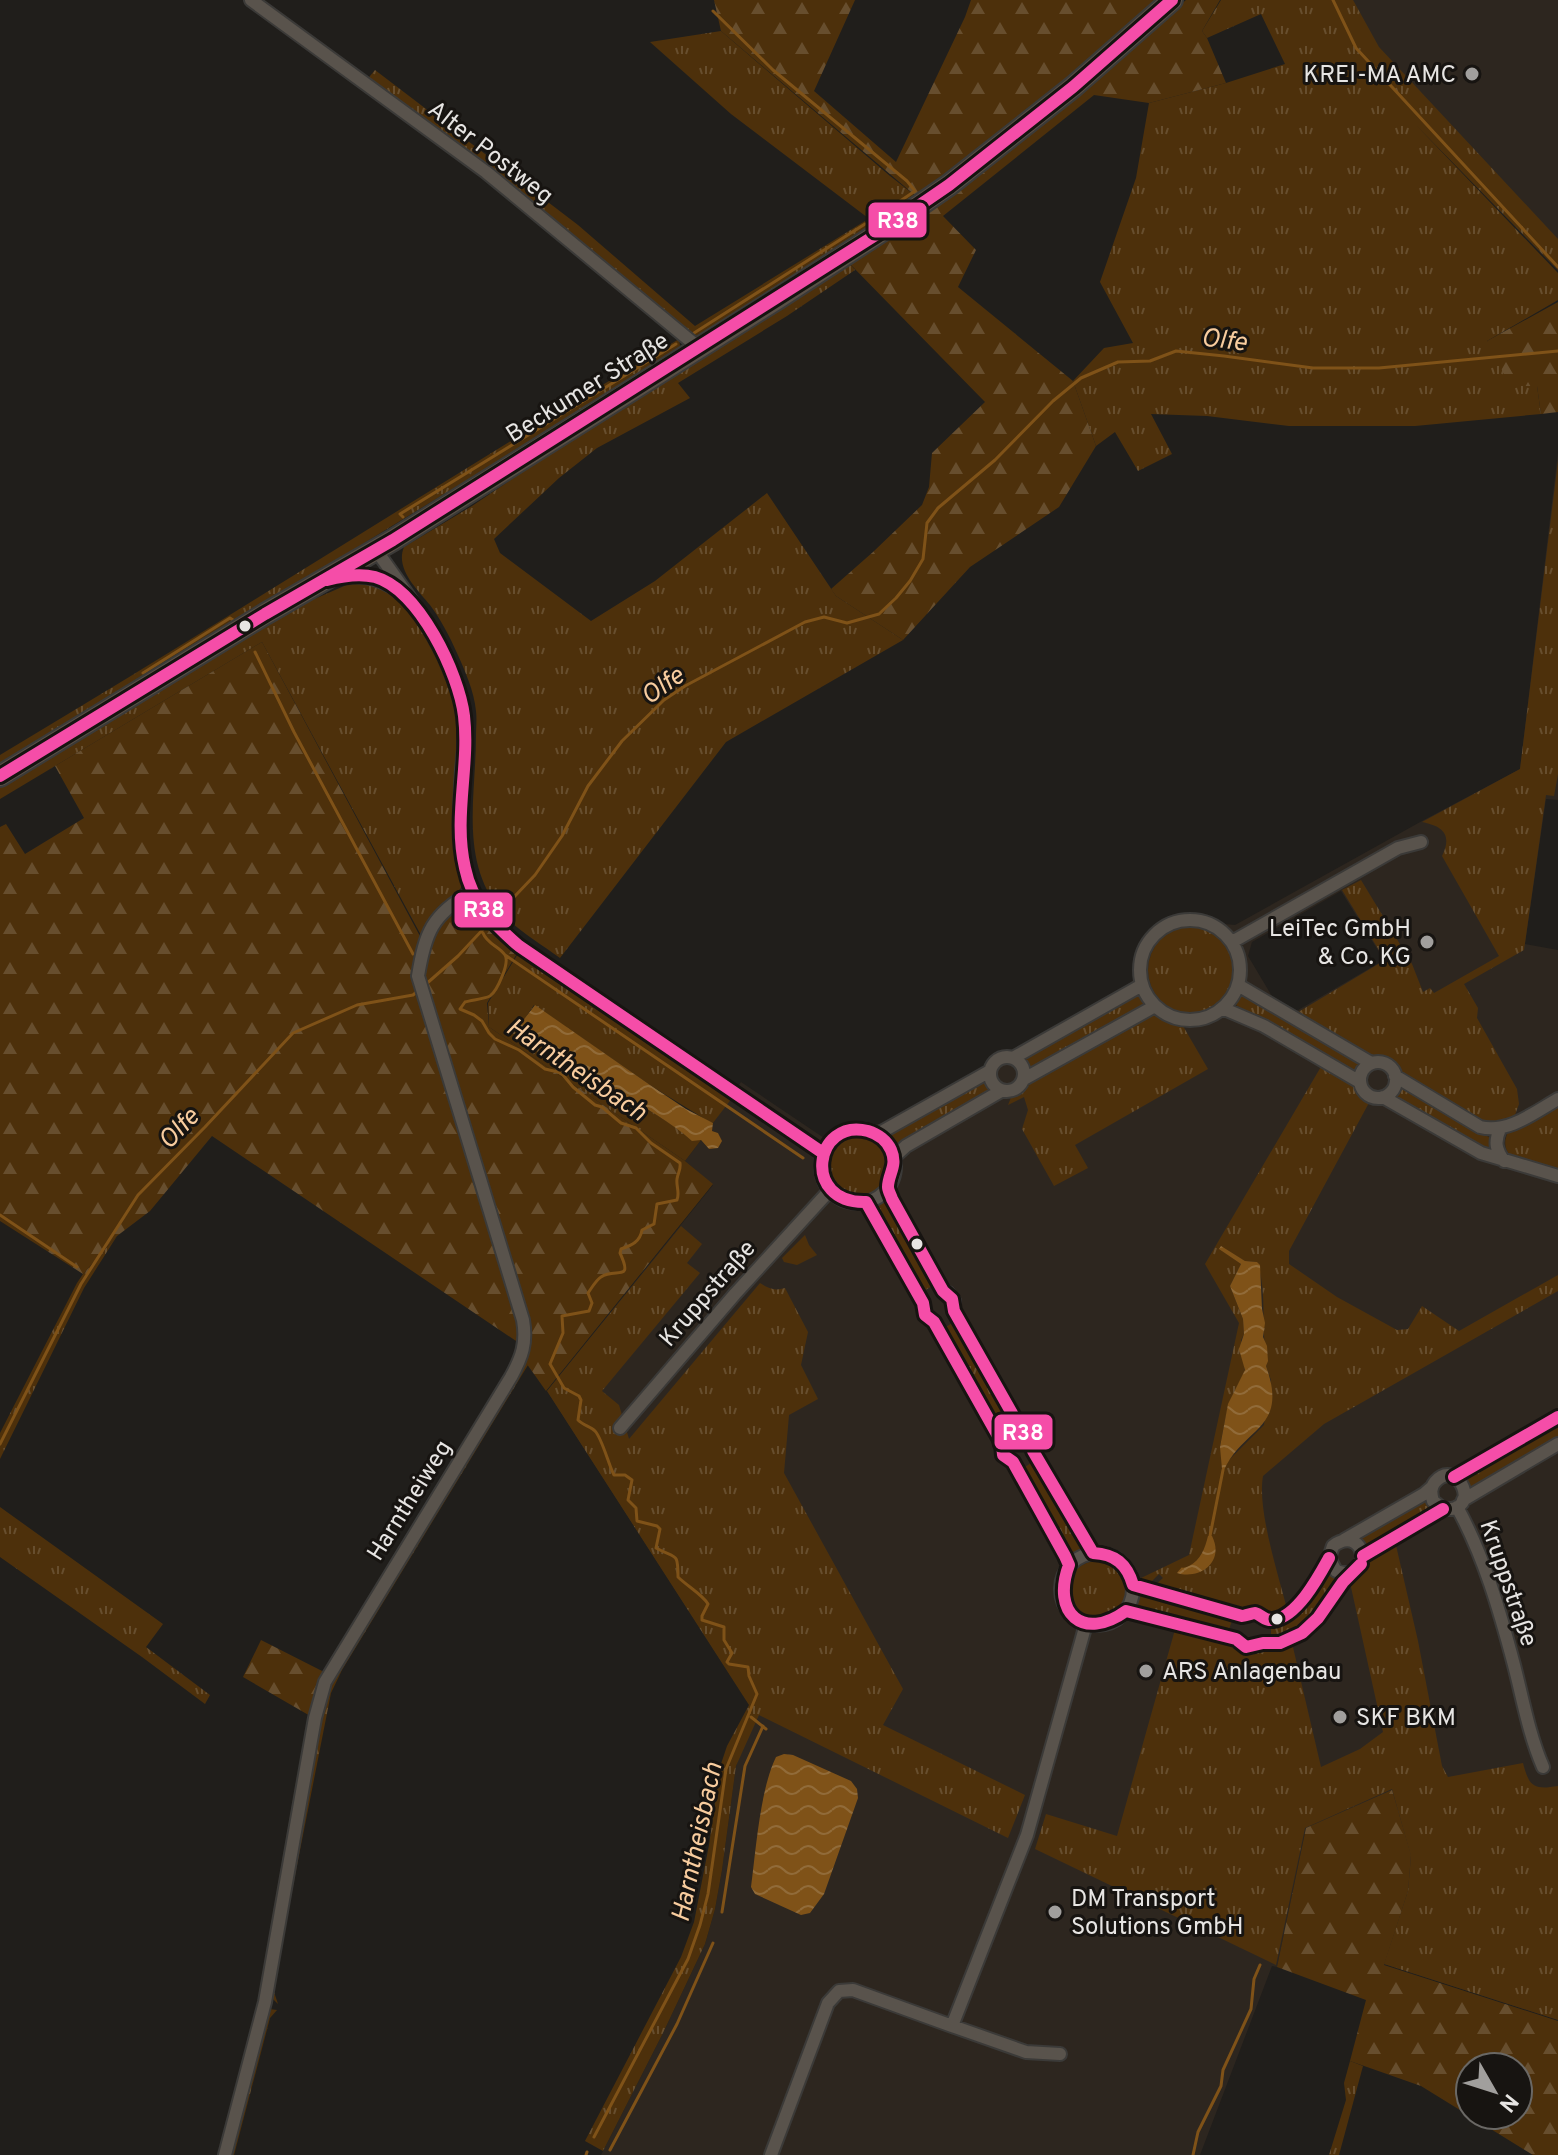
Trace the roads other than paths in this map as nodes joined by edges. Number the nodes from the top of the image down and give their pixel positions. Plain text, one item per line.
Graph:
1 (251, 0) edge
2 (1172, 0) edge
3 (699, 348) junction
4 (376, 550) junction
5 (321, 581) junction
6 (408, 596) junction
7 (0, 776) edge
8 (1421, 842) dead end
9 (472, 892) junction
10 (1232, 942) junction
11 (1142, 985) junction
12 (1238, 985) junction
13 (1155, 1006) junction
14 (1222, 1008) junction
15 (1013, 1058) junction
16 (1371, 1063) junction
17 (990, 1071) junction
18 (1395, 1076) junction
19 (1024, 1079) junction
20 (1360, 1082) junction
21 (1001, 1091) junction
22 (1383, 1097) junction
23 (1558, 1099) edge
24 (1500, 1129) junction
25 (878, 1134) junction
26 (825, 1148) junction
27 (894, 1157) junction
28 (1504, 1161) junction
29 (1558, 1176) edge
30 (888, 1187) junction
31 (830, 1190) junction
32 (866, 1202) junction
33 (943, 1291) junction
34 (923, 1303) junction
35 (954, 1311) junction
36 (934, 1322) junction
37 (1558, 1417) edge
38 (620, 1428) dead end
39 (1022, 1431) junction
40 (1002, 1443) junction
41 (1558, 1444) edge
42 (1033, 1451) junction
43 (1013, 1462) junction
44 (1454, 1477) junction
45 (1432, 1487) junction
46 (1460, 1503) junction
47 (1443, 1509) junction
48 (1344, 1540) junction
49 (1093, 1553) junction
50 (1363, 1556) junction
51 (1329, 1558) junction
52 (1069, 1565) junction
53 (1349, 1574) junction
54 (1133, 1585) junction
55 (1126, 1611) junction
56 (1242, 1616) junction
57 (1264, 1619) junction
58 (1086, 1624) junction
59 (1236, 1639) junction
60 (1263, 1643) junction
61 (1543, 1767) dead end
62 (952, 2026) junction
63 (1060, 2054) dead end
64 (225, 2155) edge
65 (771, 2155) edge

1 - 3 street, Alter Postweg
2 - 3 main road, Beckumer Straße
3 - 4 main road, Beckumer Straße
4 - 5 main road, Beckumer Straße
4 - 6 street
5 - 6 street
5 - 7 main road, Beckumer Straße
6 - 9 street
8 - 10 street
9 - 26 street
9 - 64 street, Harntheiweg
10 - 11 street
10 - 12 street
11 - 13 street
11 - 15 street
12 - 14 street
12 - 16 street
13 - 14 street
13 - 19 street
14 - 20 street
15 - 17 street
15 - 19 street
16 - 18 street
16 - 20 street
17 - 21 street
17 - 25 street
18 - 22 street
18 - 24 street
19 - 21 street
20 - 22 street
21 - 27 street
22 - 28 street
23 - 24 street
24 - 28 street
25 - 26 street
25 - 27 street
26 - 31 street
27 - 30 street
28 - 29 street
30 - 32 street
30 - 33 street
31 - 32 street
31 - 38 street, Kruppstraße
32 - 34 street
33 - 34 street
33 - 35 street
34 - 36 street
35 - 36 street
35 - 39 street
36 - 40 street
37 - 44 street
39 - 40 street
39 - 42 street
40 - 43 street
41 - 46 street, Kruppstraße
42 - 43 street
42 - 49 street
43 - 52 street
44 - 45 street
44 - 46 street, Kruppstraße
45 - 47 street, Kruppstraße
45 - 48 street
46 - 47 street, Kruppstraße
46 - 61 street, Kruppstraße
47 - 50 street, Kruppstraße
48 - 50 street
48 - 51 street
49 - 52 street
49 - 54 street
50 - 53 street, Kruppstraße
51 - 53 street
51 - 57 street
52 - 58 street
53 - 60 street, Kruppstraße
54 - 55 street
54 - 56 street
55 - 58 street
55 - 59 street, Kruppstraße
56 - 57 street
56 - 59 street
57 - 60 street
58 - 62 street
59 - 60 street, Kruppstraße
62 - 63 street
62 - 65 street

